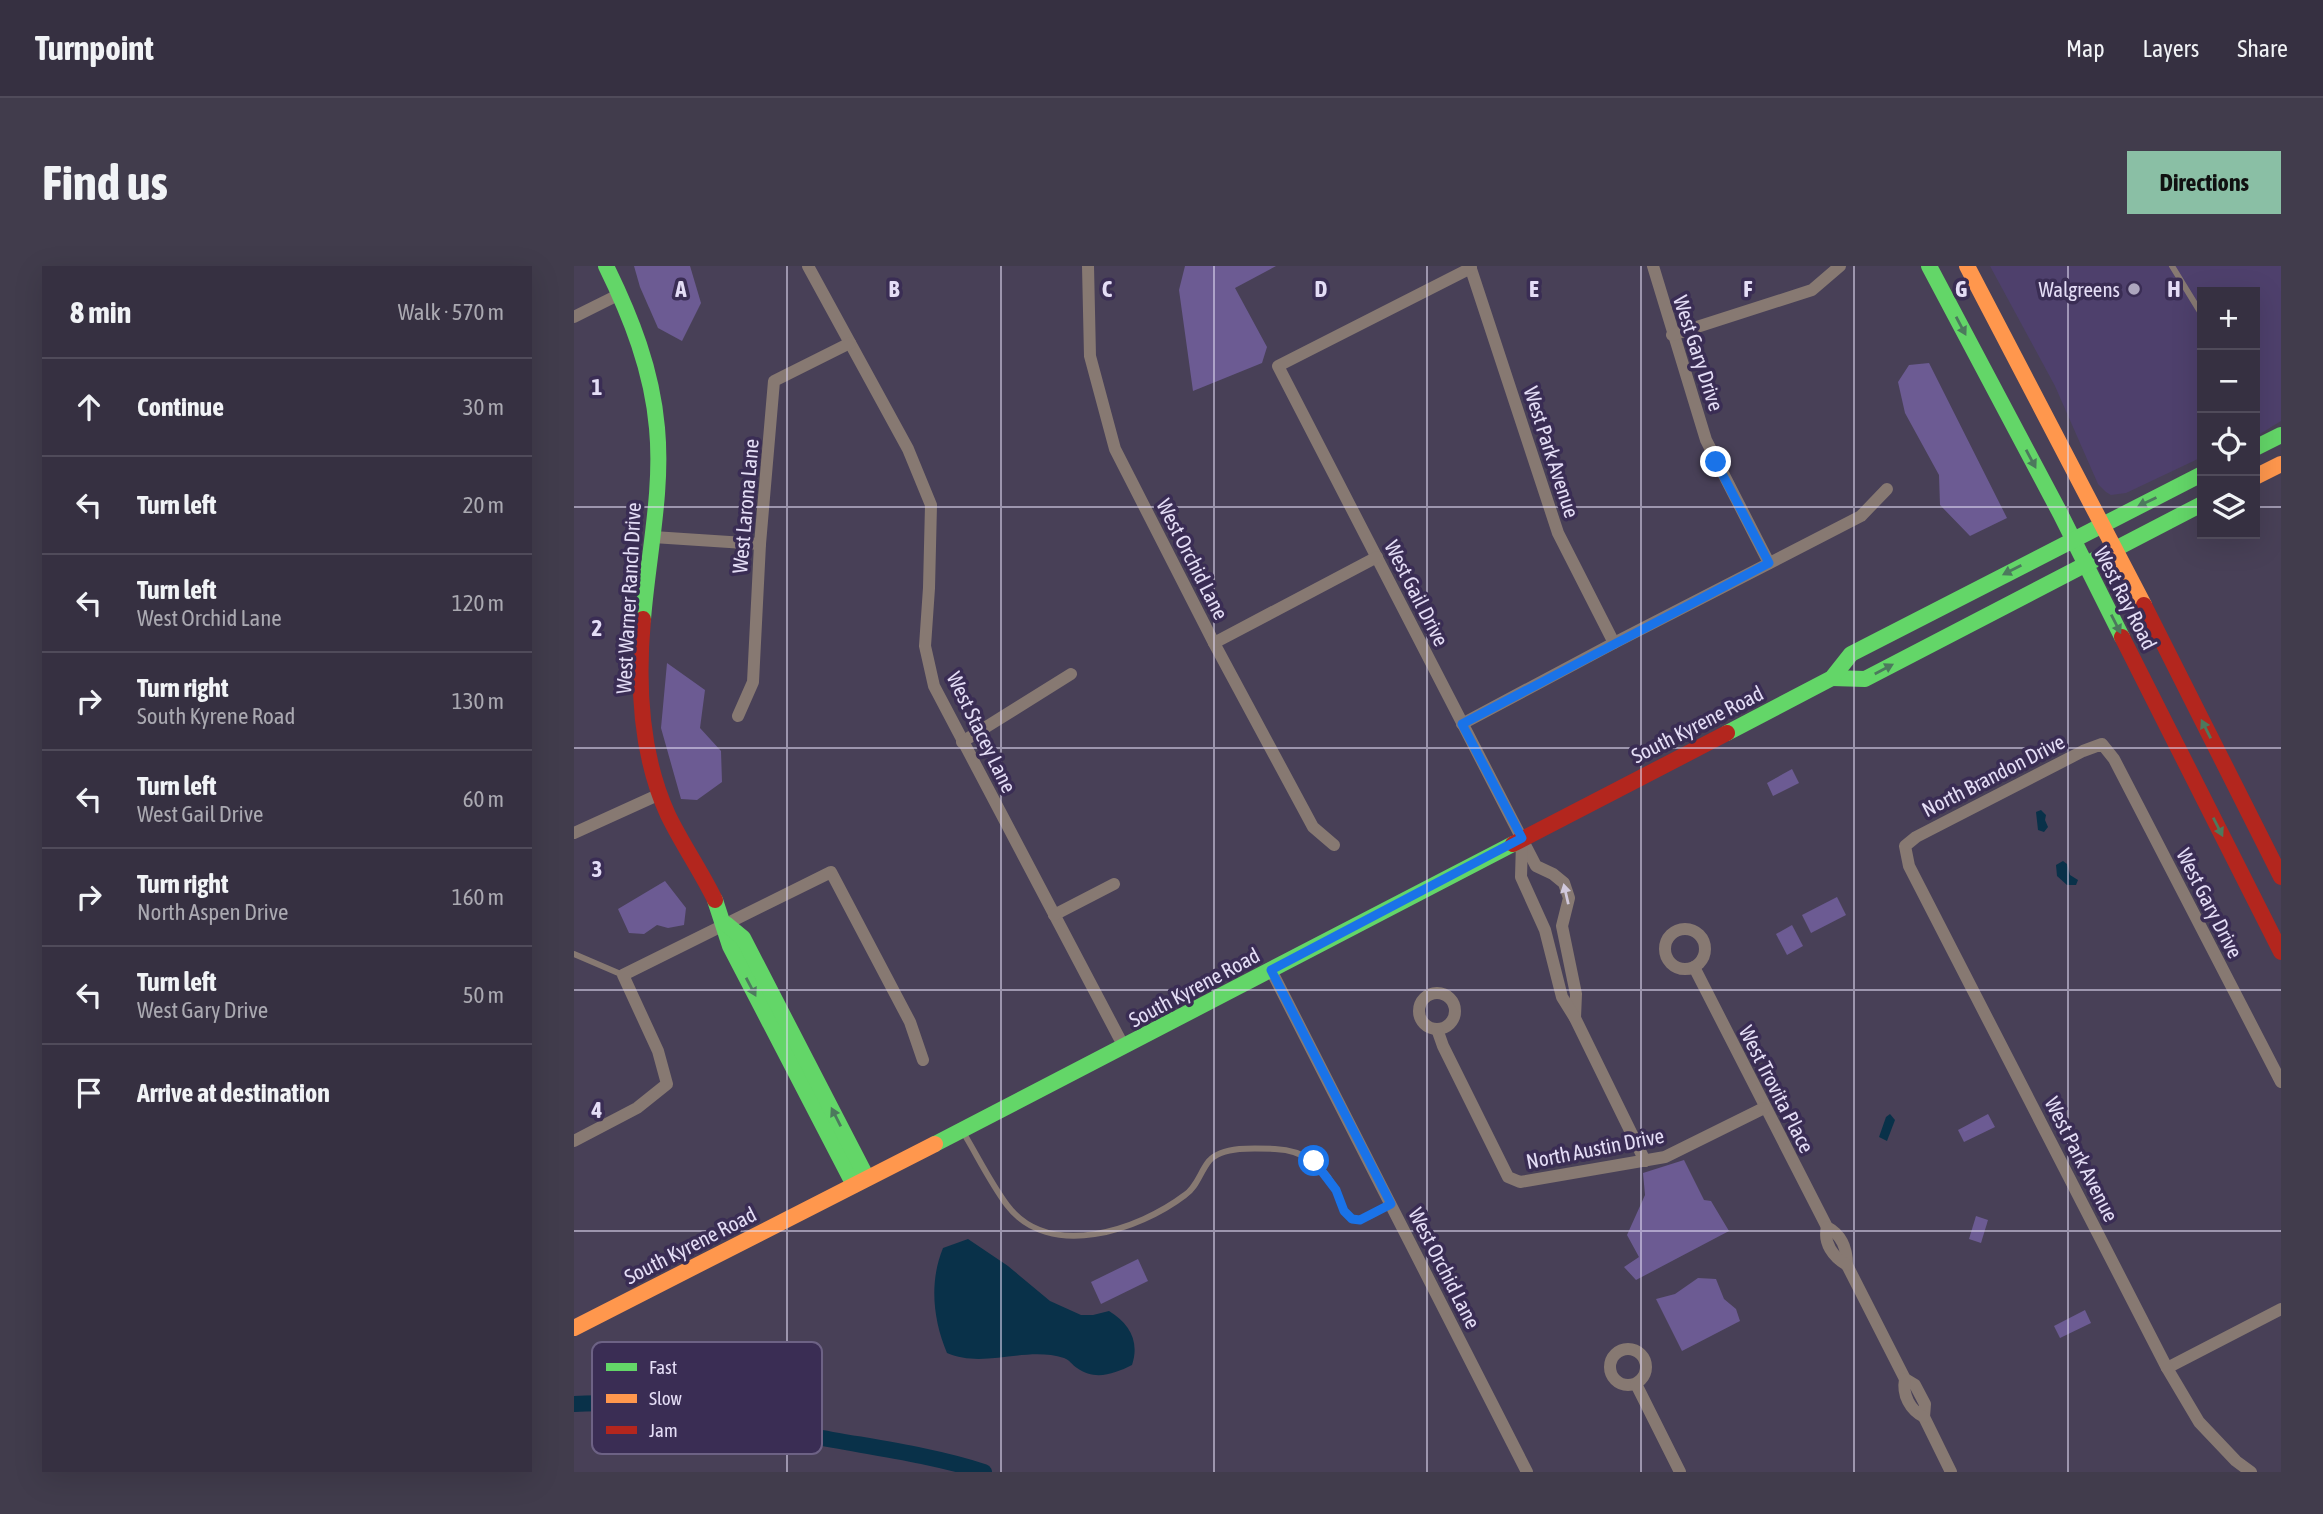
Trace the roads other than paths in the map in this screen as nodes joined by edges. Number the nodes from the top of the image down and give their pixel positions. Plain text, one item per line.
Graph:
1 (606, 266) edge
2 (808, 266) edge
3 (1088, 266) edge
4 (1653, 266) edge
5 (1840, 266) edge
6 (1929, 266) edge
7 (1966, 266) edge
8 (2172, 266) edge
9 (1470, 267) edge
10 (620, 294) junction
11 (2197, 307) edge
12 (574, 317) edge
13 (1672, 335) junction
14 (850, 343) junction
15 (2281, 435) edge
16 (2260, 446) edge
17 (2281, 464) edge
18 (2198, 476) edge
19 (2257, 476) edge
20 (1887, 489) dead end
21 (2197, 507) edge
22 (2102, 524) junction
23 (653, 537) junction
24 (2073, 539) junction
25 (760, 544) junction
26 (2115, 548) junction
27 (1377, 557) junction
28 (1769, 563) junction
29 (2085, 563) junction
30 (1214, 643) junction
31 (1614, 643) junction
32 (1071, 674) dead end
33 (1832, 678) junction
34 (738, 716) dead end
35 (1462, 724) junction
36 (962, 742) junction
37 (2102, 744) joint
38 (660, 794) junction
39 (574, 832) edge
40 (1522, 838) junction
41 (1334, 845) dead end
42 (1905, 846) joint
43 (2281, 877) edge
44 (1114, 884) dead end
45 (1054, 915) junction
46 (726, 924) junction
47 (1562, 926) junction
48 (1545, 930) junction
49 (2281, 952) edge
50 (574, 954) edge
51 (1694, 967) dead end
52 (1271, 970) junction
53 (624, 975) junction
54 (1575, 1017) junction
55 (1437, 1029) dead end
56 (1124, 1047) junction
57 (923, 1060) dead end
58 (2281, 1082) edge
59 (1764, 1108) junction
60 (962, 1130) junction
61 (574, 1141) edge
62 (1645, 1161) junction
63 (860, 1181) junction
64 (1391, 1204) junction
65 (2281, 1309) edge
66 (574, 1328) edge
67 (2167, 1368) junction
68 (1636, 1384) dead end
69 (1527, 1472) edge
70 (1681, 1472) edge
71 (1951, 1472) edge
72 (2251, 1472) edge

1 - 10 main road, West Warner Ranch Drive
2 - 14 street, West Stacey Lane
3 - 30 street, West Orchid Lane
4 - 13 street, West Gary Drive
5 - 13 street
6 -> 24 main road, West Ray Road
7 - 22 main road, West Ray Road
8 - 11 lane
9 - 27 street, West Gail Drive
9 - 31 street, West Park Avenue
10 - 12 street
10 - 23 main road, West Warner Ranch Drive
13 - 28 street, West Gary Drive
14 - 25 street, West Larona Lane
14 - 36 street, West Stacey Lane
15 - 16 main road
17 - 19 main road
18 -> 22 main road, South Kyrene Road
20 - 28 street
21 - 26 main road, South Kyrene Road
22 - 24 main road, South Kyrene Road
22 - 26 main road, West Ray Road
23 - 25 street
23 - 38 main road, West Warner Ranch Drive
24 - 29 main road, West Ray Road
24 -> 33 main road, South Kyrene Road
25 - 34 street, West Larona Lane
26 - 29 main road, South Kyrene Road
43 -> 26 main road, West Ray Road
27 - 30 street
27 - 35 street, West Gail Drive
28 - 31 street
33 -> 29 main road, South Kyrene Road
29 -> 49 main road, West Ray Road
30 - 41 street, West Orchid Lane
31 - 35 street
32 - 36 street
33 - 40 main road, South Kyrene Road
35 - 40 street, West Gail Drive
36 - 45 street, West Stacey Lane
37 - 42 street, North Brandon Drive
37 - 58 street, West Gary Drive
38 - 39 street
38 - 46 main road, West Warner Ranch Drive
47 -> 40 street, West Gail Drive
40 - 48 street, West Gail Drive
40 - 52 main road, South Kyrene Road
42 - 67 street, West Park Avenue
44 - 45 street
45 - 56 street, West Stacey Lane
46 - 53 street
46 - 57 street
46 - 63 main road, West Warner Ranch Drive
47 - 48 lane
47 - 54 street, West Gail Drive
48 - 54 street, West Gail Drive
50 - 53 lane
51 - 59 street, West Trovita Place
52 - 56 main road, South Kyrene Road
52 - 64 street, West Orchid Lane
53 - 61 street
54 - 62 street, West Gail Drive
55 - 62 street, North Austin Drive
56 - 60 main road, South Kyrene Road
59 - 62 street, North Austin Drive
59 - 71 street, West Trovita Place
60 - 63 main road, South Kyrene Road
60 - 64 lane
63 - 66 main road, South Kyrene Road
64 - 69 street, West Orchid Lane
65 - 67 street
67 - 72 street, West Park Avenue
68 - 70 street

